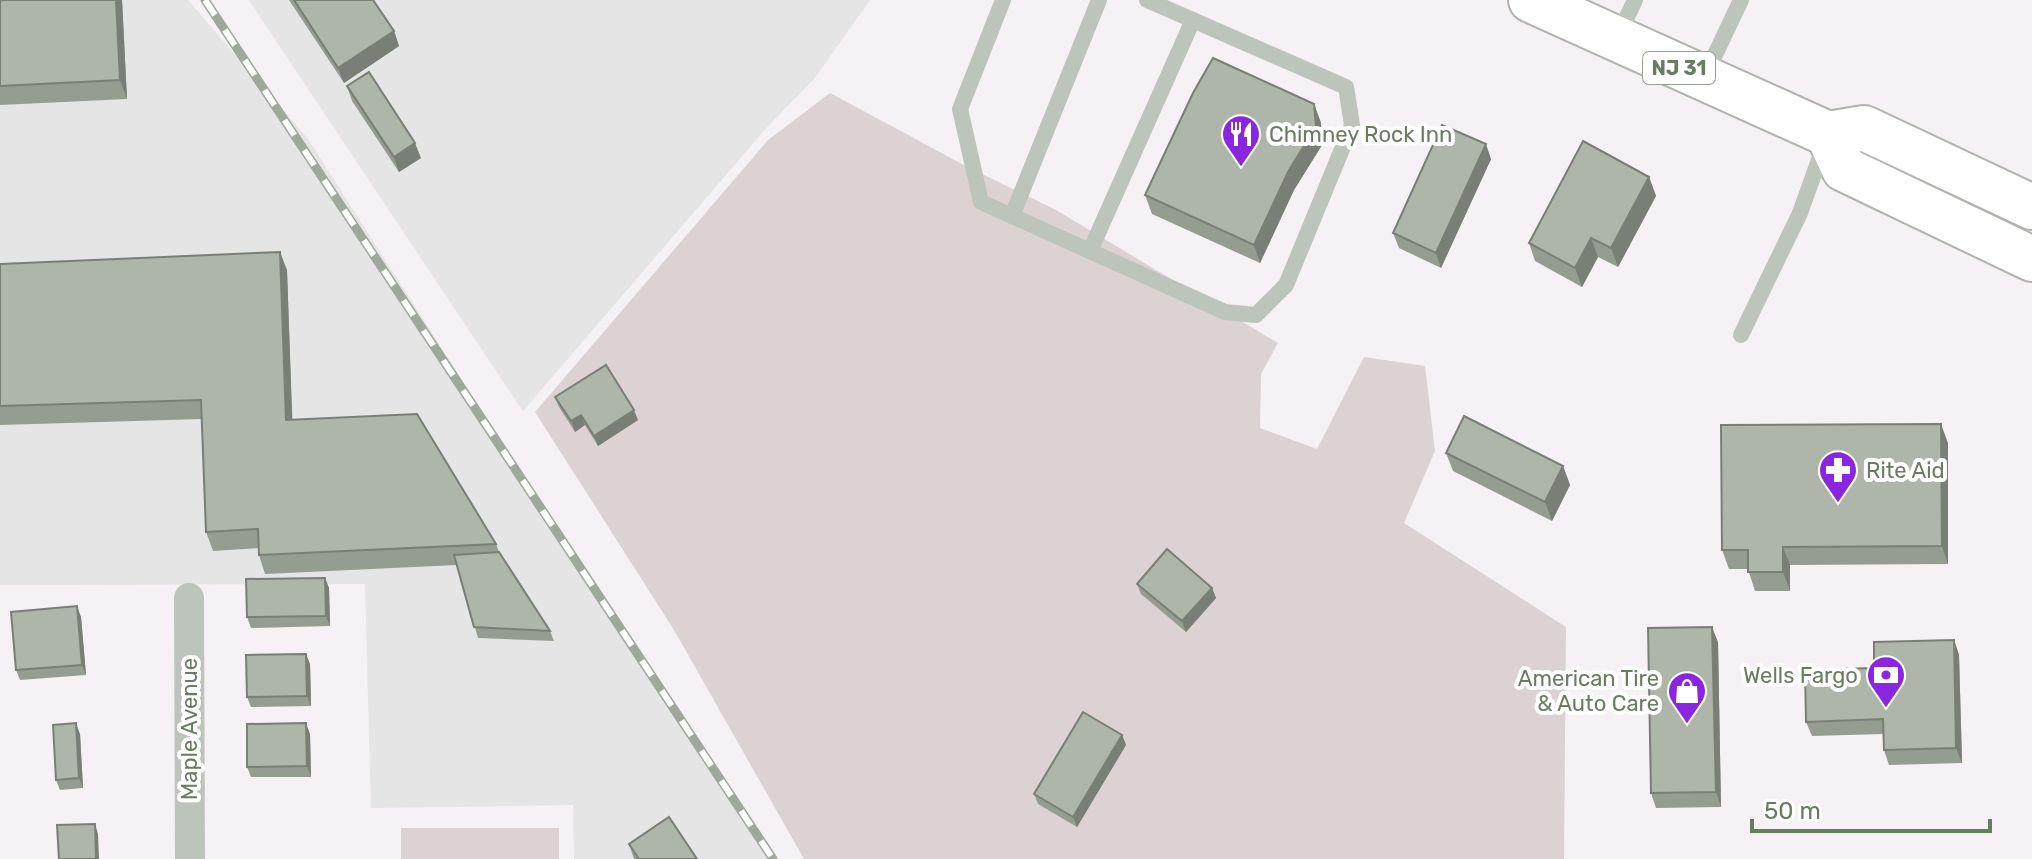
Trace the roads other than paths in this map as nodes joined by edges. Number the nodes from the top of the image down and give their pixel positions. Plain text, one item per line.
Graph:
1 (1003, 0) edge
2 (1099, 0) edge
3 (1147, 0) edge
4 (1531, 0) edge
5 (1635, 0) edge
6 (1741, 0) edge
7 (1193, 20) junction
8 (1617, 40) junction
9 (1703, 80) junction
10 (1828, 134) junction
11 (2032, 207) edge
12 (1012, 216) junction
13 (1090, 251) junction
14 (2032, 259) edge
15 (1741, 335) dead end
16 (189, 598) dead end
17 (190, 859) edge

1 - 12 lane
2 - 12 lane
3 - 7 lane
4 - 8 highway, NJ 31 / NJ 31
5 - 8 lane
6 - 9 lane
7 - 13 lane
7 - 13 lane
8 - 9 highway, NJ 31 / NJ 31
9 - 10 highway, NJ 31 / NJ 31
10 - 11 highway
10 - 14 highway
10 - 15 lane
12 - 13 lane
16 - 17 street, Maple Avenue

